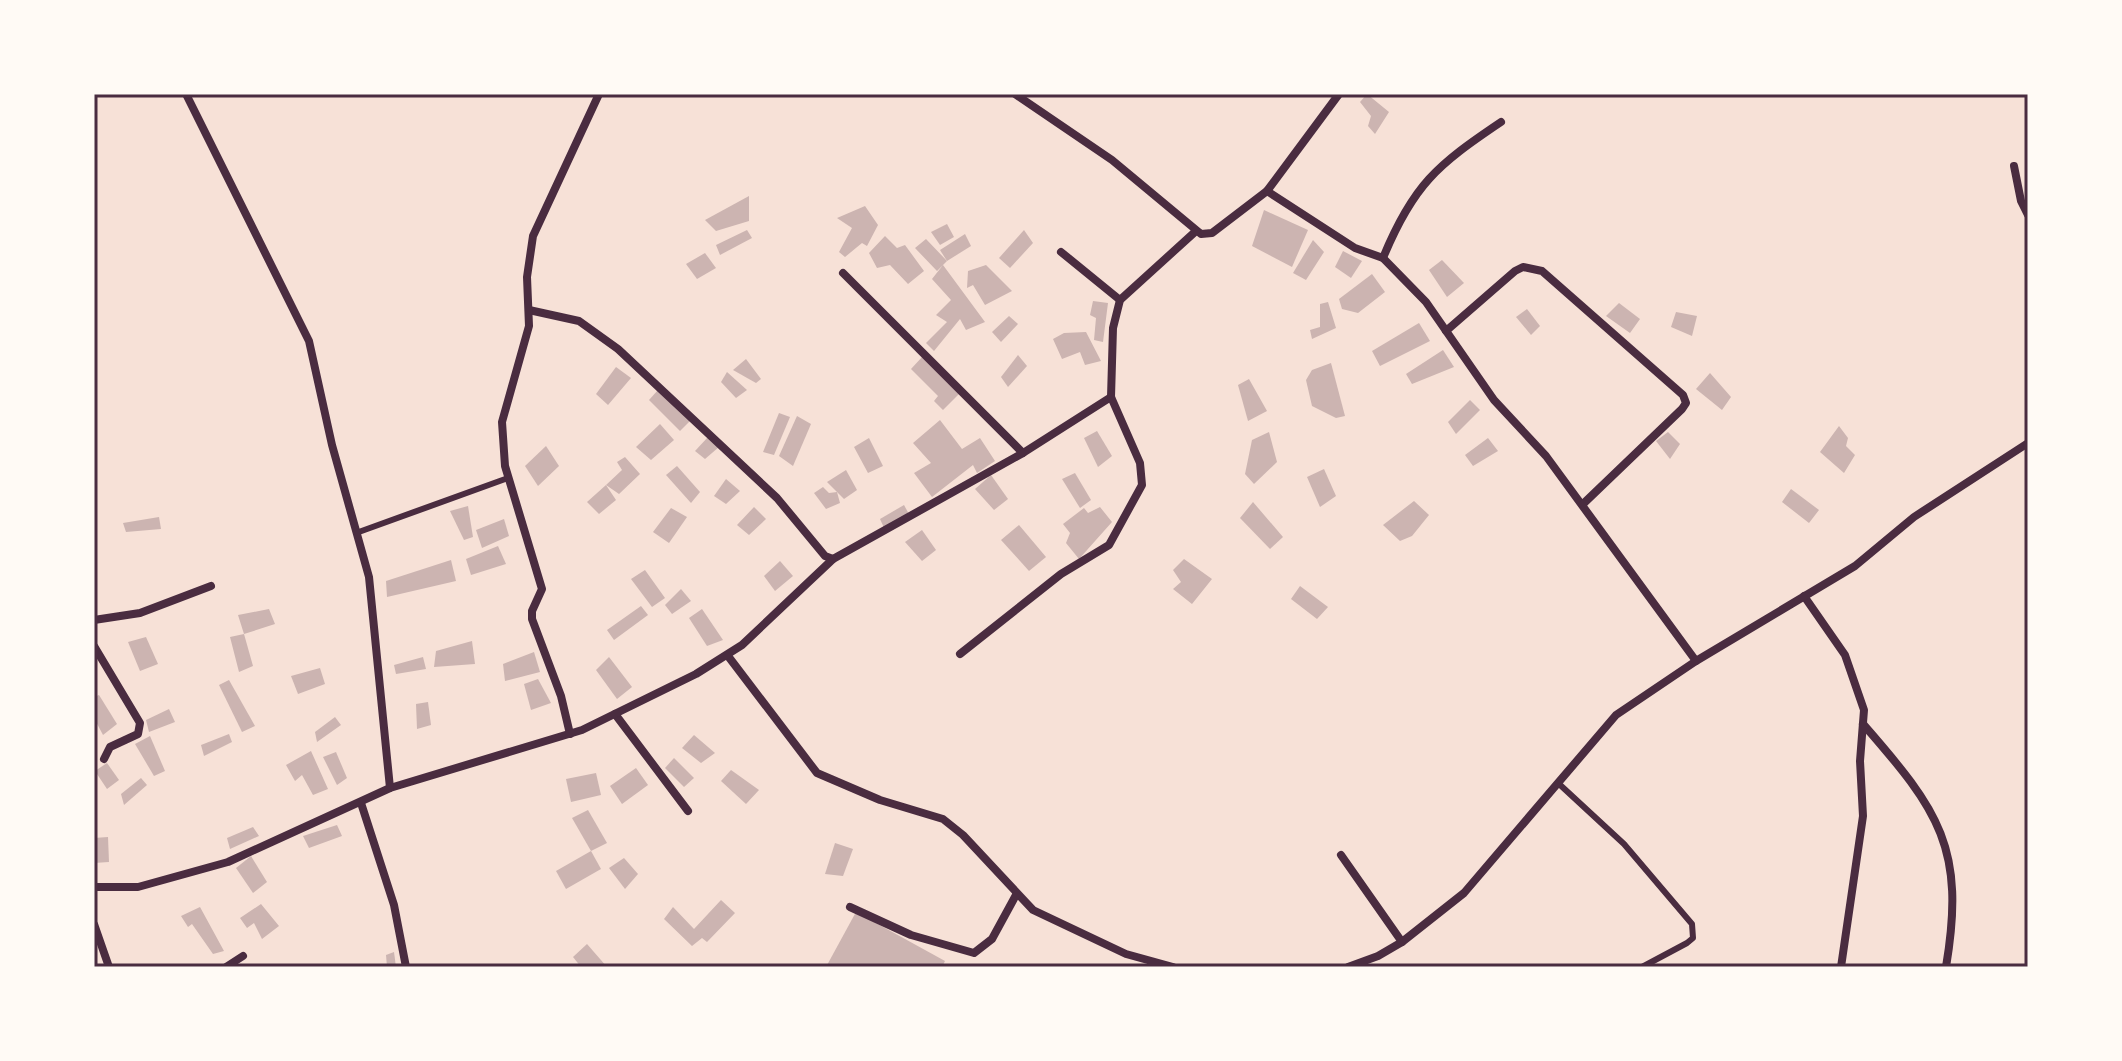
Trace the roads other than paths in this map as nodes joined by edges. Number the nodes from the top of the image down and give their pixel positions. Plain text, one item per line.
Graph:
1 (186, 94) edge
2 (599, 94) edge
3 (1015, 94) edge
4 (1339, 94) edge
5 (1501, 122) dead end
6 (2014, 166) dead end
7 (1267, 191) junction
8 (2028, 215) edge
9 (1196, 231) junction
10 (1061, 252) dead end
11 (1383, 258) junction
12 (843, 273) dead end
13 (1120, 300) junction
14 (529, 310) junction
15 (1446, 331) junction
16 (1111, 397) junction
17 (2028, 443) edge
18 (1023, 453) junction
19 (508, 478) junction
20 (1583, 504) junction
21 (356, 533) junction
22 (833, 559) junction
23 (211, 586) dead end
24 (1804, 596) junction
25 (94, 620) edge
26 (94, 646) edge
27 (960, 654) dead end
28 (728, 656) junction
29 (1696, 661) junction
30 (615, 714) junction
31 (1863, 724) junction
32 (570, 734) junction
33 (104, 759) dead end
34 (1557, 782) junction
35 (390, 788) junction
36 (361, 803) junction
37 (688, 811) dead end
38 (1341, 855) dead end
39 (94, 887) edge
40 (1016, 895) junction
41 (850, 907) dead end
42 (94, 924) edge
43 (1402, 942) junction
44 (243, 956) dead end
45 (1359, 966) edge
46 (109, 967) edge
47 (226, 967) edge
48 (406, 967) edge
49 (1173, 967) edge
50 (1348, 967) edge
51 (1642, 967) edge
52 (1841, 967) edge
53 (1946, 967) edge

1 - 21 street
2 - 14 street
3 - 9 street
4 - 7 street
5 - 11 street
6 - 8 street
7 - 9 street
7 - 11 street
9 - 13 street
10 - 13 street
11 - 15 street
12 - 18 street
13 - 16 street
14 - 19 street
14 - 22 street
15 - 20 street
15 - 20 street
16 - 18 street
16 - 27 street
17 - 24 street
18 - 22 street
19 - 21 lane
19 - 32 street
20 - 29 street
21 - 35 street
22 - 28 street
23 - 25 street
24 - 29 street
24 - 31 street
26 - 33 street
28 - 30 street
28 - 40 street
29 - 34 street
30 - 32 street
30 - 37 street
31 - 52 street
31 - 53 street
32 - 35 street
34 - 43 street
34 - 51 lane
35 - 36 street
36 - 39 street
36 - 48 street
38 - 43 street
40 - 41 street
40 - 49 street
42 - 46 street
43 - 45 street
44 - 47 street
45 - 50 street

